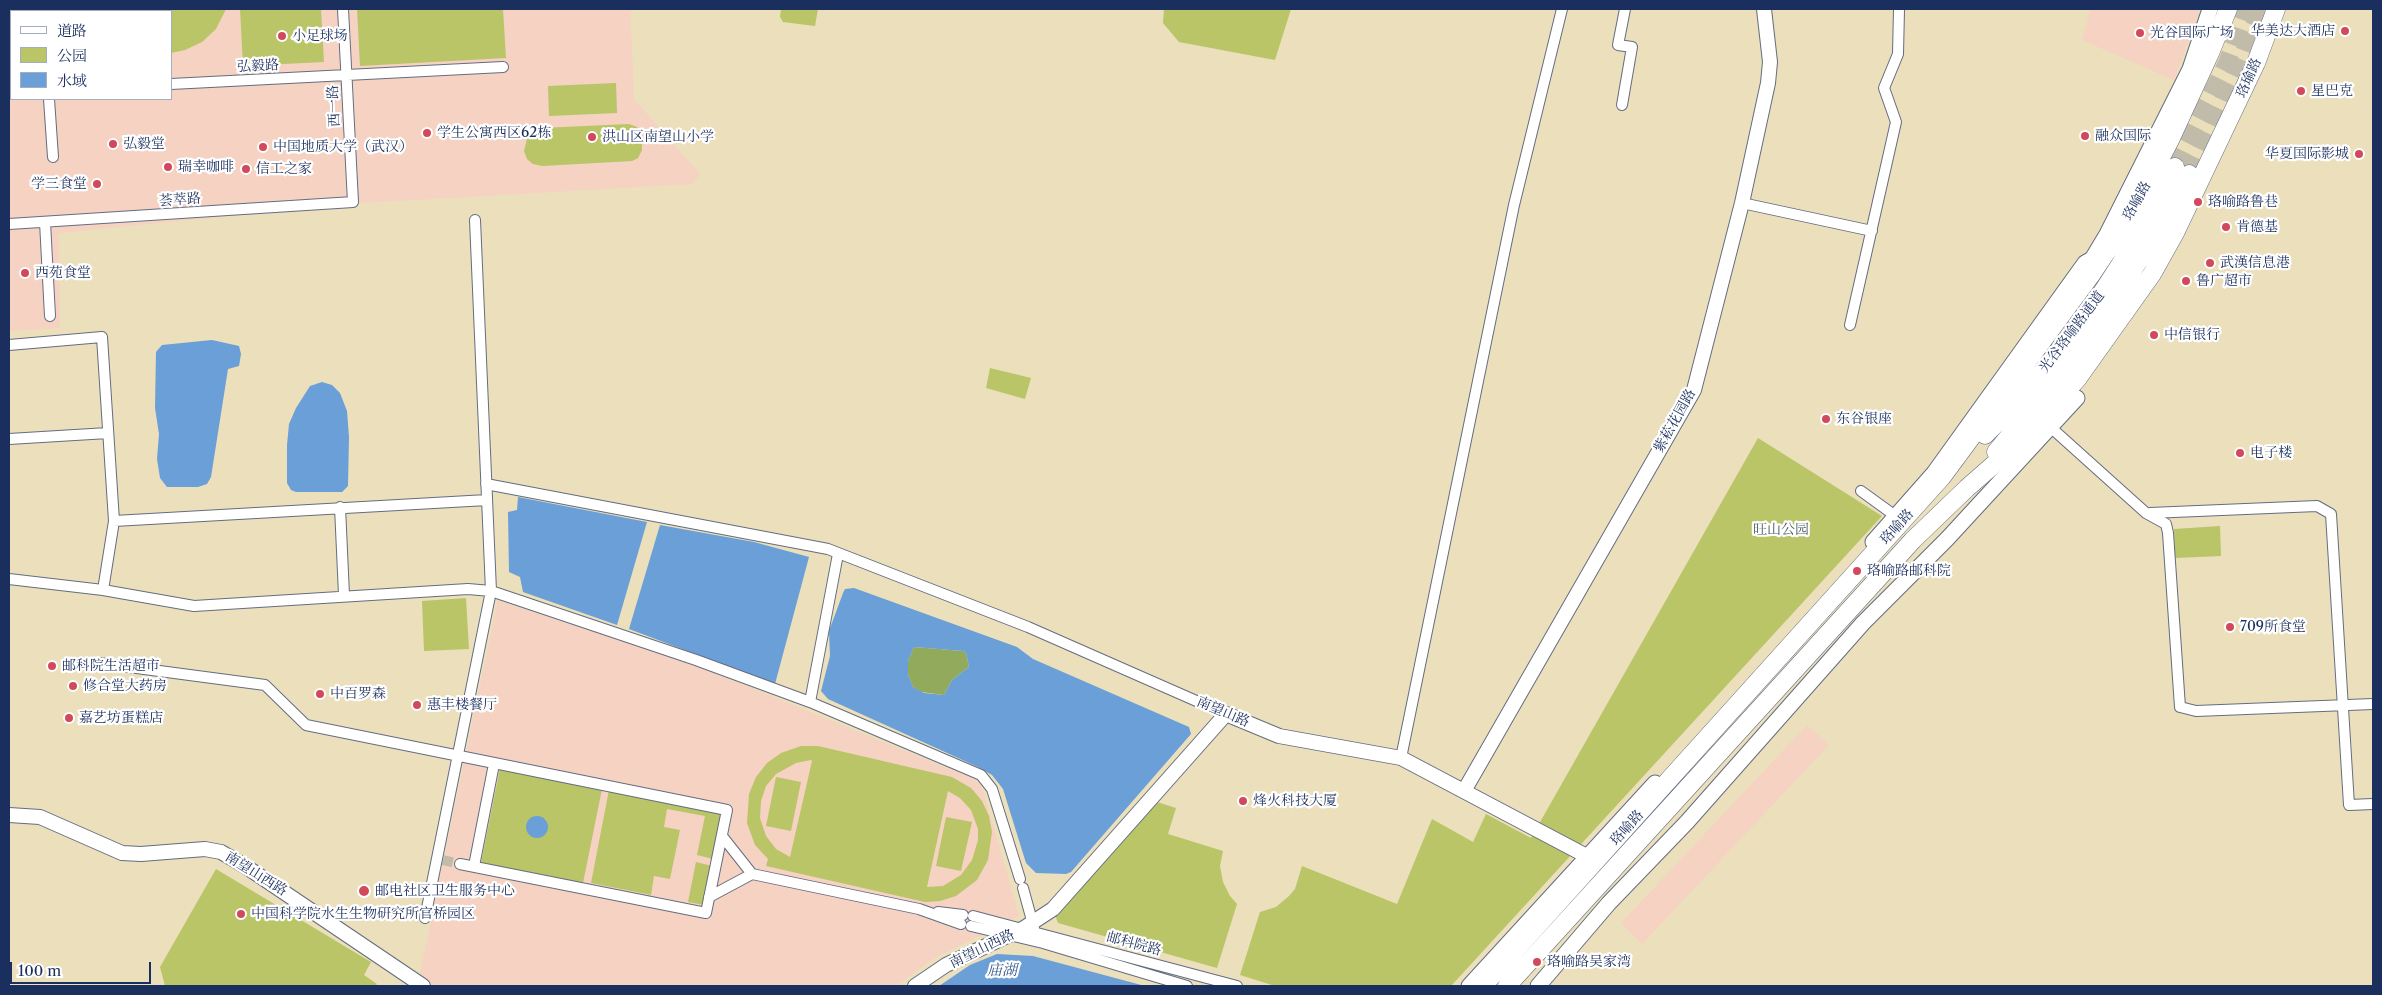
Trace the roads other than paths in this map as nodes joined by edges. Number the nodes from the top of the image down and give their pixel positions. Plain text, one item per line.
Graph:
1 (343, 9) edge
2 (1562, 9) edge
3 (1625, 9) edge
4 (1764, 9) edge
5 (1899, 9) edge
6 (2210, 9) edge
7 (2264, 9) edge
8 (2276, 9) edge
9 (2228, 10) edge
10 (2269, 31) junction
11 (503, 67) dead end
12 (347, 75) junction
13 (172, 84) edge
14 (49, 100) edge
15 (1622, 105) dead end
16 (2218, 145) joint
17 (53, 157) dead end
18 (353, 202) joint
19 (1742, 203) junction
20 (475, 220) dead end
21 (45, 222) junction
22 (9, 224) edge
23 (1872, 231) junction
24 (50, 316) dead end
25 (1850, 326) dead end
26 (9, 345) edge
27 (2077, 398) dead end
28 (2046, 424) junction
29 (108, 433) junction
30 (9, 439) edge
31 (1942, 477) junction
32 (486, 484) junction
33 (1967, 488) junction
34 (1861, 491) dead end
35 (487, 500) junction
36 (340, 507) junction
37 (2146, 513) junction
38 (1899, 518) junction
39 (114, 521) junction
40 (838, 554) junction
41 (9, 579) edge
42 (103, 590) junction
43 (491, 591) junction
44 (344, 595) junction
45 (99, 663) dead end
46 (810, 702) junction
47 (2373, 704) edge
48 (2343, 706) junction
49 (1226, 714) junction
50 (458, 757) junction
51 (1401, 758) junction
52 (494, 764) junction
53 (1464, 791) junction
54 (2373, 804) edge
55 (9, 815) edge
56 (722, 836) junction
57 (1592, 859) junction
58 (460, 864) tunnel mouth
59 (474, 866) junction
60 (752, 874) junction
61 (709, 897) junction
62 (425, 918) dead end
63 (967, 920) junction
64 (1031, 931) junction
65 (1010, 935) junction
66 (423, 986) edge
67 (915, 986) edge
68 (1187, 986) edge
69 (1237, 986) edge
70 (1469, 986) edge
71 (1483, 986) edge
72 (1507, 986) edge
73 (1538, 986) edge

1 - 12 street, 西一路
2 - 51 street
3 - 15 street
4 - 19 street, 紫菘花园路
5 - 23 street
6 - 38 main road
7 - 10 highway
8 - 10 highway, 珞瑜路
9 - 31 highway, 珞喻路
10 - 16 highway, 珞瑜路
11 - 12 street, 弘毅路
12 - 13 street, 弘毅路
12 - 18 street, 西一路
14 - 17 street
16 - 28 highway, 珞喻路
18 - 21 street, 荟萃路
19 - 23 street
19 - 53 street, 紫菘花园路
20 - 32 street
21 - 22 street, 荟萃路
21 - 24 street
23 - 25 street
26 - 29 street
27 - 28 main road
28 - 33 highway, 珞喻路
28 - 37 street
28 - 73 main road
29 - 30 street
29 - 39 street
31 - 33 highway, 光谷珞喻路通道
31 - 38 highway, 珞喻路
32 - 35 street
32 - 40 street, 南望山路
33 - 72 highway, 珞喻路
34 - 38 street
35 - 36 street
35 - 43 street
36 - 39 street
36 - 44 street
37 - 48 street
37 - 48 street
38 - 57 highway, 珞喻路
39 - 42 street
40 - 46 street
40 - 49 street, 南望山路
41 - 42 street
42 - 44 street
43 - 44 street
43 - 46 street
43 - 50 street
45 - 50 street
46 - 64 street
47 - 48 street
48 - 54 street
49 - 51 street, 南望山路
49 - 64 street, 南望山西路
50 - 52 street
50 - 62 street
51 - 53 street, 南望山路
52 - 56 street
52 - 59 street
53 - 57 street, 南望山路
55 - 66 street, 南望山西路
56 - 60 street
56 - 61 street
57 - 70 main road
57 - 71 highway, 珞喻路
58 - 59 street
59 - 61 street
60 - 61 street
60 - 63 street
63 - 64 street
63 - 65 street
64 - 65 street, 南望山西路
64 - 68 street
64 - 69 street, 邮科院路
65 - 67 street, 南望山西路

